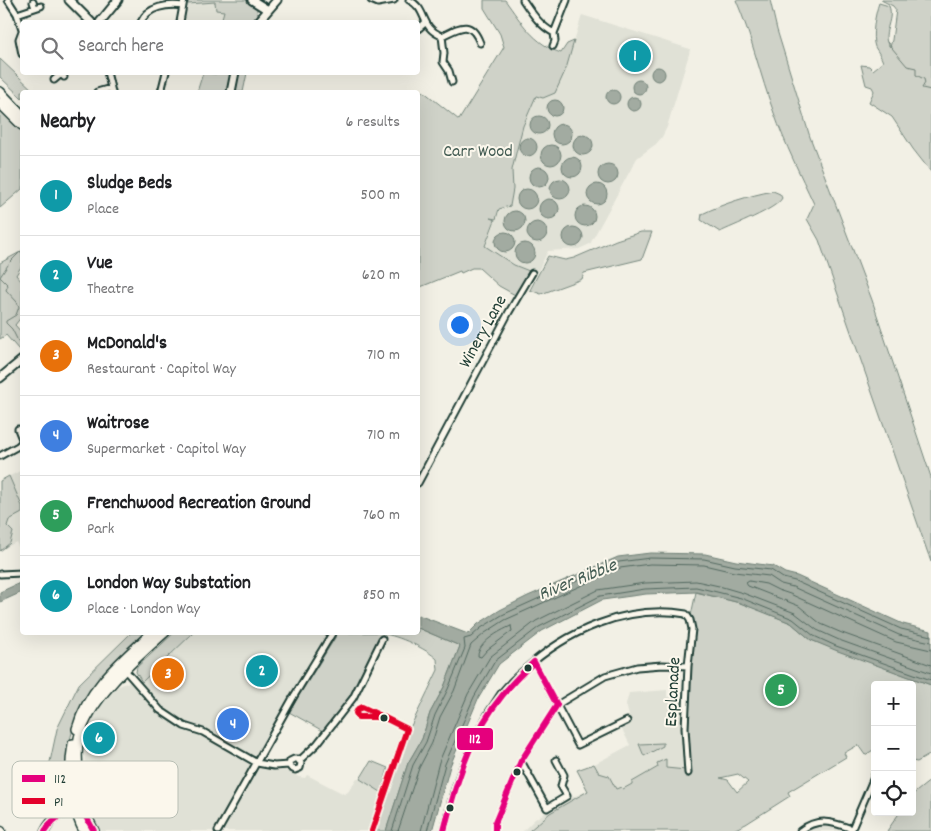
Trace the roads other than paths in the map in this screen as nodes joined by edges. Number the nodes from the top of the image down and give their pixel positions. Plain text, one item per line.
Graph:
1 (8, 0) edge
2 (118, 0) edge
3 (252, 0) edge
4 (277, 0) edge
5 (371, 0) edge
6 (394, 0) edge
7 (409, 0) edge
8 (523, 0) edge
9 (567, 0) edge
10 (72, 1) edge
11 (416, 2) edge
12 (183, 3) edge
13 (36, 5) dead end
14 (268, 10) junction
15 (17, 14) junction
16 (89, 20) edge
17 (102, 20) edge
18 (143, 20) edge
19 (180, 20) edge
20 (260, 20) edge
21 (425, 23) junction
22 (20, 26) edge
23 (420, 27) edge
24 (482, 28) dead end
25 (476, 33) junction
26 (554, 33) junction
27 (442, 36) junction
28 (480, 43) dead end
29 (553, 46) dead end
30 (61, 75) edge
31 (108, 75) edge
32 (165, 75) edge
33 (235, 75) edge
34 (54, 80) dead end
35 (452, 82) dead end
36 (111, 90) edge
37 (162, 90) edge
38 (232, 90) edge
39 (0, 92) edge
40 (0, 103) edge
41 (20, 113) edge
42 (20, 123) edge
43 (532, 273) dead end
44 (20, 362) edge
45 (0, 378) edge
46 (18, 429) dead end
47 (20, 434) edge
48 (20, 443) edge
49 (0, 455) edge
50 (420, 479) edge
51 (20, 573) edge
52 (0, 574) edge
53 (150, 635) edge
54 (161, 635) edge
55 (331, 635) edge
56 (382, 639) dead end
57 (534, 662) junction
58 (688, 666) junction
59 (122, 667) junction
60 (557, 704) junction
61 (627, 721) dead end
62 (407, 728) dead end
63 (556, 760) dead end
64 (71, 761) edge
65 (78, 761) edge
66 (299, 761) junction
67 (521, 761) junction
68 (257, 763) junction
69 (289, 765) junction
70 (688, 774) dead end
71 (871, 785) edge
72 (55, 818) edge
73 (82, 818) edge
74 (84, 818) edge
75 (852, 830) edge
76 (44, 831) edge
77 (84, 831) edge
78 (94, 831) edge
79 (218, 831) edge
80 (372, 831) edge
81 (444, 831) edge
82 (494, 831) edge
83 (800, 831) edge

1 - 15 street
2 - 17 street
3 - 14 street
4 - 14 street
5 - 6 street
7 - 11 street
8 - 26 street
9 - 26 street
10 - 16 street
11 - 21 street
12 - 18 street
12 - 19 street
13 - 15 street
14 - 20 street
15 - 22 street
21 - 23 street
21 - 27 street
24 - 25 street
25 - 27 street
25 - 28 street
26 - 29 street
27 - 35 street
30 - 34 street
31 - 36 street
32 - 37 street
33 - 38 street
39 - 41 highway
40 - 42 highway
43 - 50 street, Winery Lane
44 - 45 street
46 - 47 street
48 - 49 street
51 - 52 street
53 - 59 highway
54 - 59 highway
55 - 68 street
56 - 66 street
57 - 58 street, Esplanade
57 - 60 street
57 - 81 street
58 - 60 street
58 - 70 street, Esplanade
59 - 64 highway
59 - 65 highway
59 - 68 street
60 - 61 street
60 - 67 street
62 - 80 street
63 - 67 street
66 - 69 street
66 - 69 street
67 - 82 street
68 - 69 street
68 - 79 street
71 - 75 street
72 - 76 main road
73 - 77 highway
74 - 78 highway
75 - 83 street

